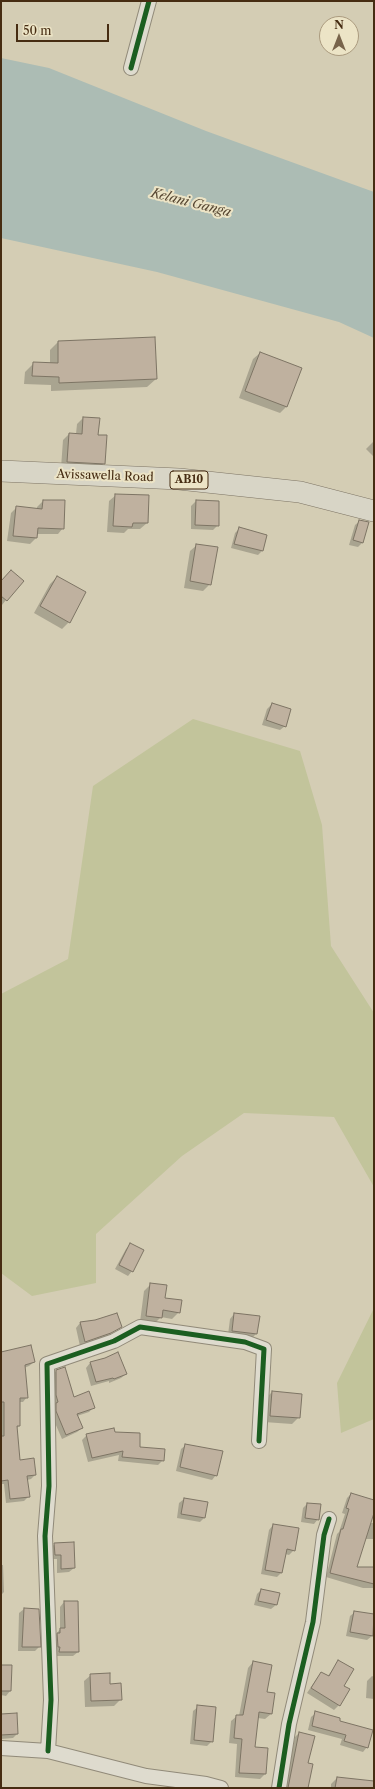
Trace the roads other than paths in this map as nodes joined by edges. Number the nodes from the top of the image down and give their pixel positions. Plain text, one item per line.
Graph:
1 (149, 1) edge
2 (131, 68) dead end
3 (1, 471) edge
4 (374, 511) edge
5 (259, 1441) dead end
6 (329, 1519) dead end
7 (1, 1748) edge
8 (48, 1751) junction
9 (221, 1788) edge
10 (279, 1788) edge

1 - 2 street
3 - 4 main road, Avissawella Road / AB10
5 - 8 street
6 - 10 street
7 - 8 street
8 - 9 street

